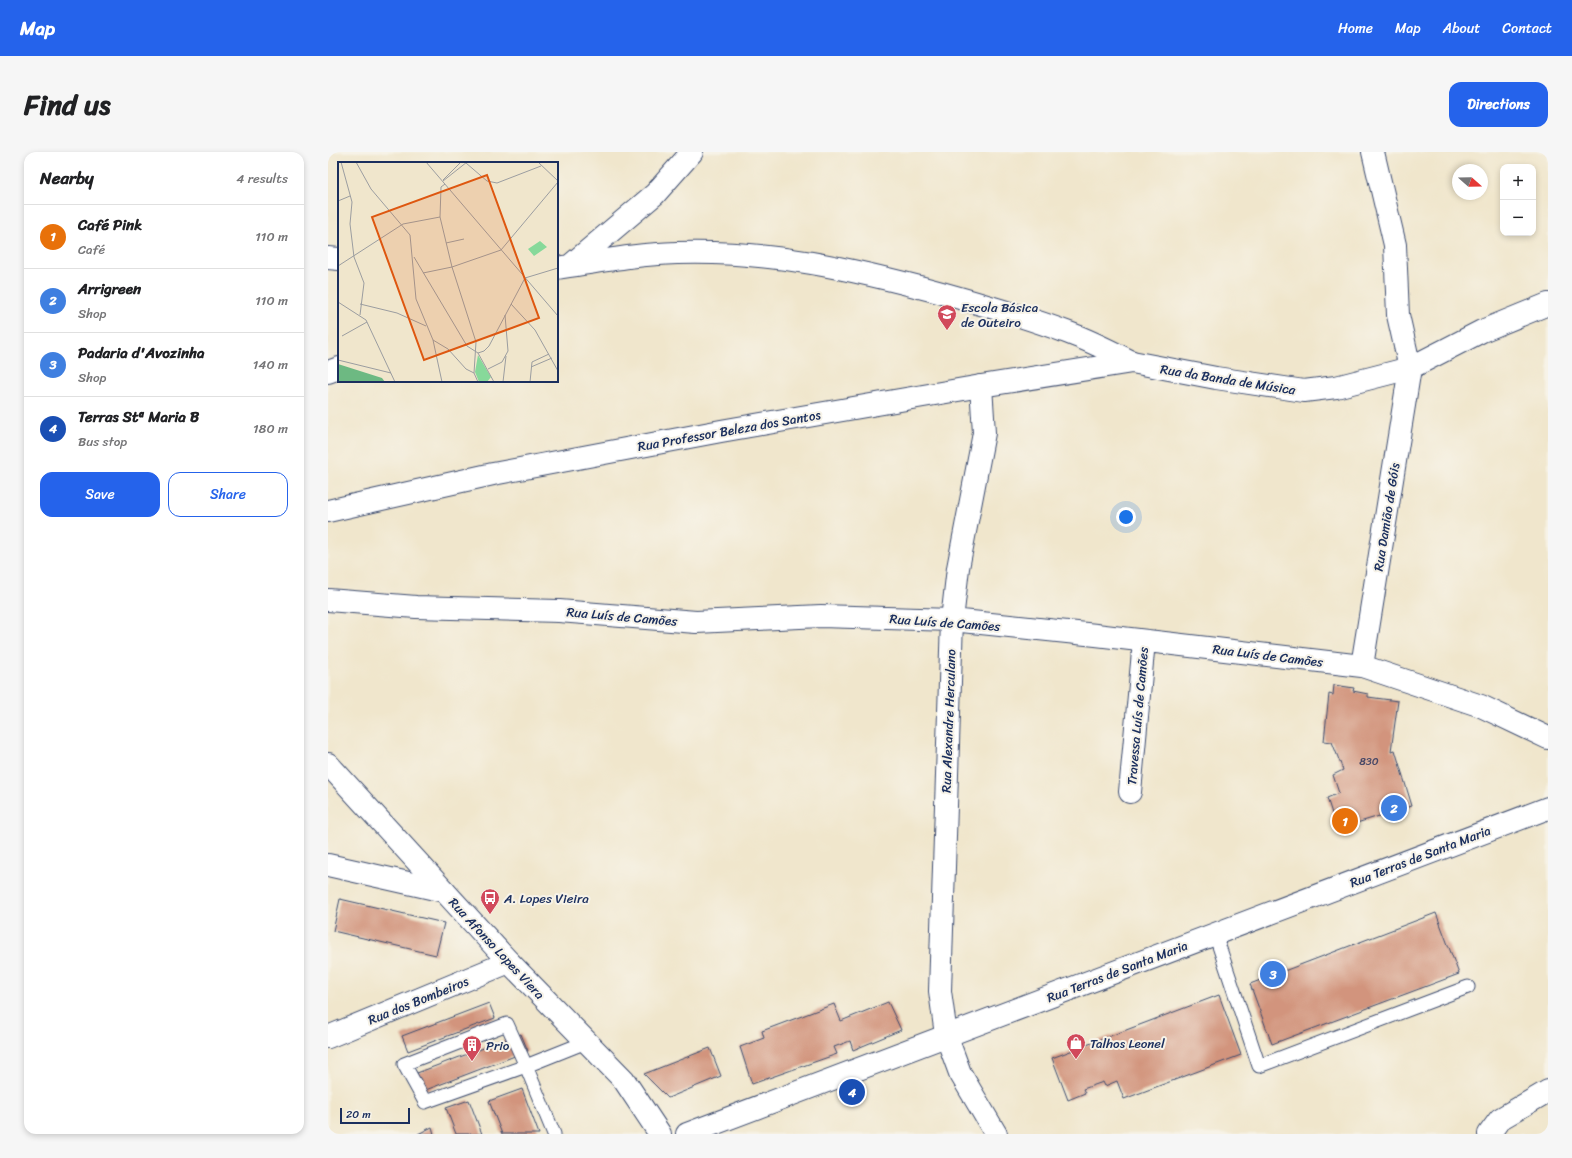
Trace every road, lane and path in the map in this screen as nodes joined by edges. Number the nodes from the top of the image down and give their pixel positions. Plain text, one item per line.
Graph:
1 (692, 152) edge
2 (1373, 152) edge
3 (328, 258) edge
4 (338, 260) edge
5 (564, 266) edge
6 (1548, 304) edge
7 (1132, 362) junction
8 (338, 368) edge
9 (1410, 368) junction
10 (328, 372) edge
11 (981, 386) junction
12 (328, 511) edge
13 (328, 600) edge
14 (952, 620) junction
15 (1144, 641) junction
16 (1362, 666) junction
17 (1548, 738) edge
18 (328, 764) edge
19 (1130, 792) dead end
20 (1548, 808) edge
21 (328, 865) edge
22 (444, 891) junction
23 (1215, 934) junction
24 (508, 962) junction
25 (1468, 987) dead end
26 (946, 1035) junction
27 (328, 1037) edge
28 (586, 1042) junction
29 (526, 1066) junction
30 (1548, 1091) edge
31 (554, 1134) edge
32 (660, 1134) edge
33 (687, 1134) edge
34 (996, 1134) edge
35 (1489, 1134) edge

1 - 5 street
2 - 9 street
3 - 4 street
5 - 7 street
6 - 9 street, Rua da Banda de Música
7 - 9 street, Rua da Banda de Música
7 - 11 street, Rua Professor Beleza dos Santos
8 - 10 street
9 - 16 street, Rua Damião de Góis
11 - 12 street, Rua Professor Beleza dos Santos
11 - 14 street, Rua Alexandre Herculano
13 - 14 street, Rua Luís de Camões
14 - 15 street, Rua Luís de Camões
14 - 26 street, Rua Alexandre Herculano
15 - 16 street, Rua Luís de Camões
15 - 19 street, Travessa Luís de Camões
16 - 17 street, Rua Luís de Camões
18 - 22 street, Rua Afonso Lopes Viera
20 - 23 street, Rua Terras de Santa Maria
21 - 22 street
22 - 24 street, Rua Afonso Lopes Viera
23 - 25 lane
23 - 26 street, Rua Terras de Santa Maria
24 - 27 street, Rua dos Bombeiros
24 - 28 street, Rua Afonso Lopes Viera
26 - 33 street, Rua Terras de Santa Maria
26 - 34 street, Rua Alexandre Herculano
28 - 29 lane
28 - 32 street, Rua Afonso Lopes Viera
29 - 29 lane
29 - 31 lane
30 - 35 street

